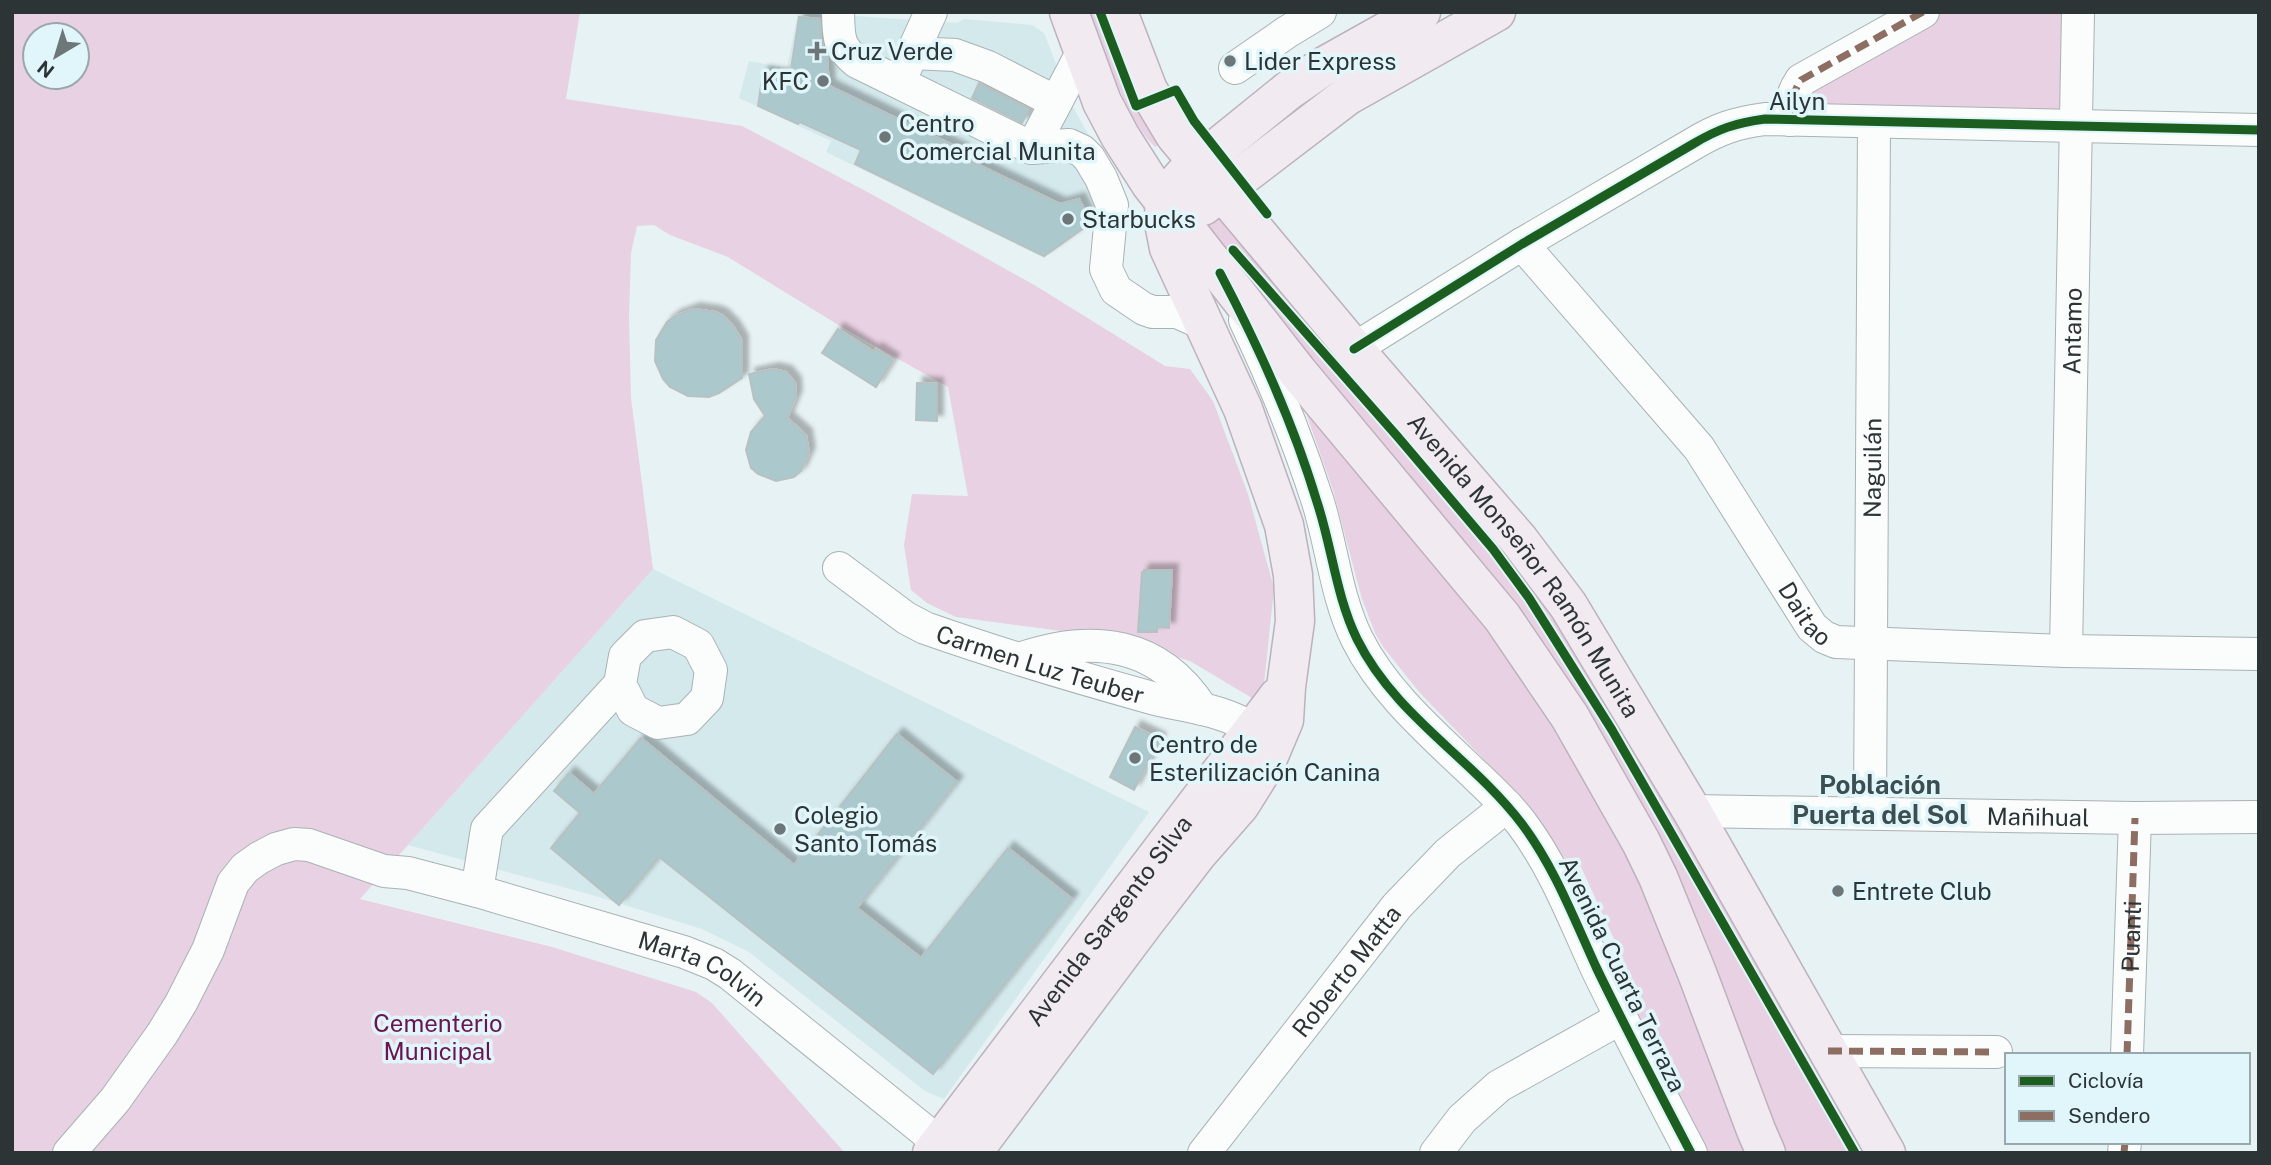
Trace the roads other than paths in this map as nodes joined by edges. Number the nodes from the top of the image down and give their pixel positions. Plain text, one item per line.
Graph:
1 (838, 12) edge
2 (931, 12) edge
3 (1069, 12) edge
4 (1320, 12) edge
5 (1421, 12) edge
6 (1496, 12) edge
7 (1923, 12) edge
8 (2078, 12) edge
9 (1119, 13) edge
10 (1083, 51) junction
11 (912, 53) junction
12 (1414, 57) junction
13 (1235, 68) dead end
14 (898, 82) junction
15 (1056, 102) junction
16 (1790, 120) junction
17 (1874, 122) junction
18 (2078, 126) junction
19 (2259, 130) edge
20 (1032, 148) junction
21 (1198, 163) junction
22 (1222, 192) junction
23 (1173, 214) junction
24 (1522, 244) junction
25 (1187, 282) junction
26 (1354, 349) junction
27 (839, 568) dead end
28 (1871, 644) junction
29 (2066, 651) junction
30 (2259, 654) edge
31 (620, 684) dead end
32 (1286, 687) junction
33 (1254, 730) junction
34 (1507, 806) junction
35 (1692, 811) junction
36 (1870, 813) junction
37 (2259, 817) edge
38 (2135, 818) junction
39 (477, 891) junction
40 (1621, 1017) junction
41 (1828, 1051) junction
42 (1996, 1052) dead end
43 (2127, 1053) edge
44 (949, 1150) edge
45 (69, 1153) edge
46 (1204, 1153) edge
47 (1436, 1153) edge
48 (1690, 1153) edge
49 (1766, 1153) edge
50 (1886, 1153) edge

1 - 14 street
2 - 11 street
3 - 10 main road
4 - 13 street
5 - 12 main road
5 - 21 main road
6 - 12 main road
7 - 16 street, Ailyn
8 - 18 street, Antamo
9 - 21 main road, Avenida Monseñor Ramón Munita
10 - 15 street
10 - 23 main road
11 - 14 street
11 - 15 street
12 - 22 main road
14 - 20 street
15 - 20 street
16 - 17 street, Ailyn
16 - 24 street, Ailyn
17 - 18 street, Ailyn
17 - 28 street, Naguilán
18 - 19 street, Ailyn
18 - 29 street, Antamo
20 - 25 street
21 - 22 main road, Avenida Monseñor Ramón Munita
21 - 23 main road
22 - 23 main road
22 - 26 main road, Avenida Monseñor Ramón Munita
23 - 25 main road
24 - 26 street, Ailyn
24 - 28 street, Daitao
25 - 32 main road, Avenida Sargento Silva
25 - 34 street, Avenida Cuarta Terraza
25 - 49 main road, Avenida Monseñor Ramón Munita
26 - 35 main road, Avenida Monseñor Ramón Munita
27 - 33 street, Carmen Luz Teuber
28 - 29 street, Daitao
28 - 36 street, Naguilán
29 - 30 street, Daitao
31 - 39 street
32 - 33 main road, Avenida Sargento Silva
32 - 44 main road, Avenida Sargento Silva
33 - 44 main road, Avenida Sargento Silva
34 - 40 street, Avenida Cuarta Terraza
34 - 46 street, Roberto Matta
35 - 36 street, Mañihual
35 - 41 main road, Avenida Monseñor Ramón Munita
36 - 38 street, Mañihual
37 - 38 street, Mañihual
38 - 43 street, Puanti
39 - 44 street, Marta Colvin
39 - 45 street, Marta Colvin
40 - 47 street
40 - 48 street, Avenida Cuarta Terraza
41 - 42 street
41 - 50 main road, Avenida Monseñor Ramón Munita

